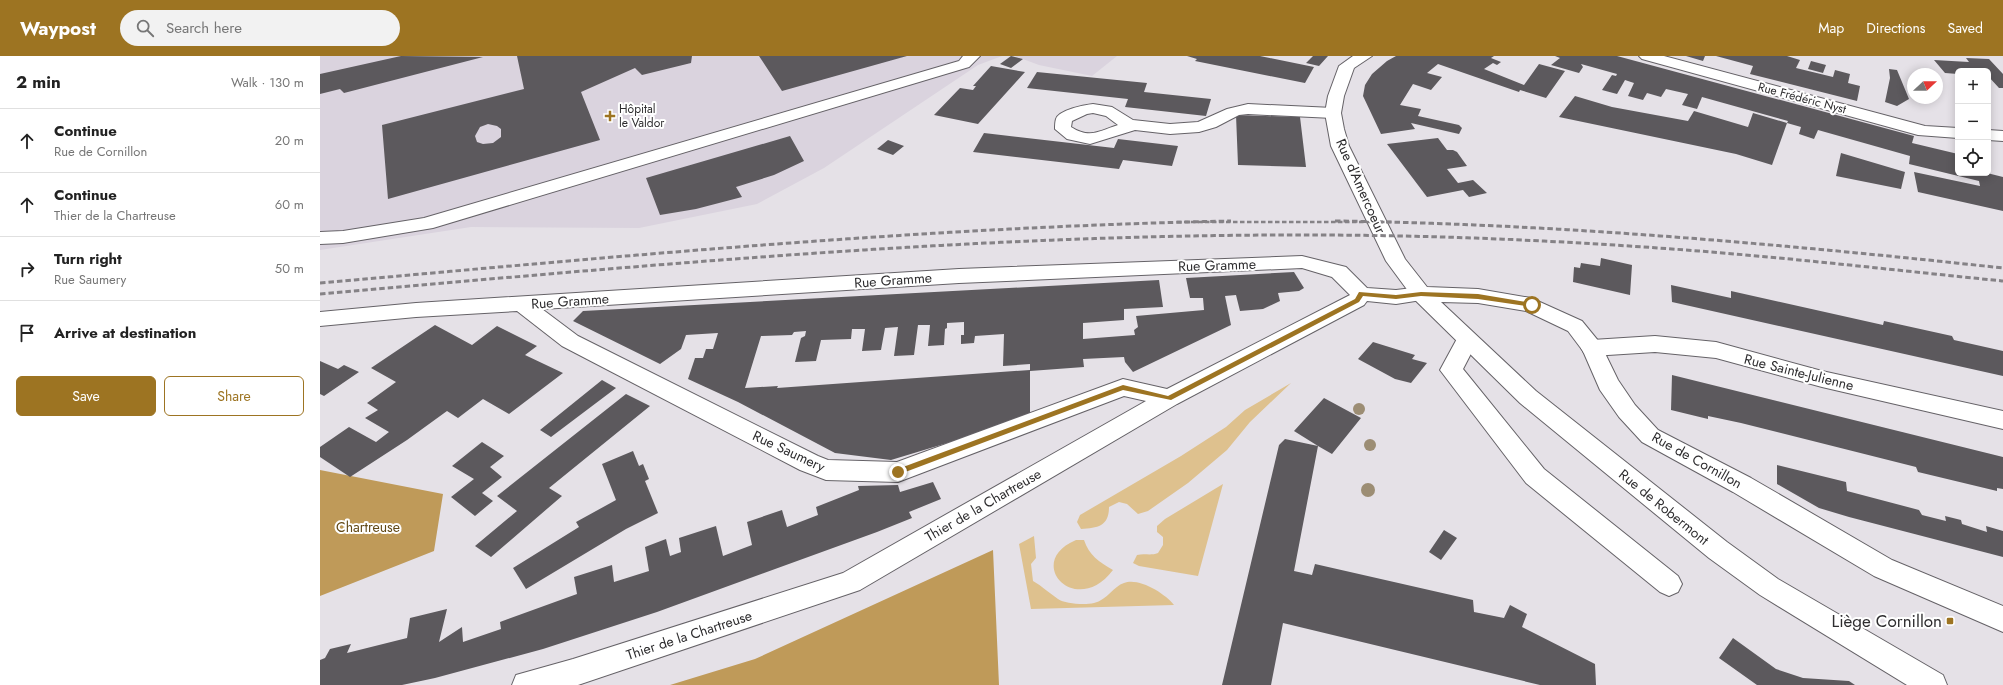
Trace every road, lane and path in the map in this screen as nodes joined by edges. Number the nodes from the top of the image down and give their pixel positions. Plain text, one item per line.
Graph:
1 (972, 56) edge
2 (1364, 56) edge
3 (1647, 56) edge
4 (1333, 113) junction
5 (1135, 124) dead end
6 (1955, 133) edge
7 (1991, 135) edge
8 (2003, 136) edge
9 (320, 238) edge
10 (1361, 294) junction
11 (1421, 294) junction
12 (522, 304) junction
13 (320, 319) edge
14 (1467, 340) junction
15 (1592, 348) junction
16 (1169, 398) junction
17 (2003, 420) edge
18 (1669, 584) dead end
19 (2003, 619) edge
20 (526, 685) edge
21 (1932, 685) edge

1 - 9 street
2 - 4 street, Rue d'Amercoeur
3 - 6 street, Rue Frédéric Nyst
4 - 5 street
4 - 11 street, Rue d'Amercoeur
7 - 8 street
10 - 11 street
10 - 12 street, Rue Gramme
10 - 16 street, Thier de la Chartreuse
11 - 14 street, Rue de Robermont
11 - 15 street, Rue de Cornillon
12 - 13 street, Rue Gramme
12 - 16 street, Rue Saumery
14 - 18 street
14 - 21 street, Rue de Robermont
15 - 17 street, Rue Sainte-Julienne
15 - 19 street, Rue de Cornillon
16 - 20 street, Thier de la Chartreuse

